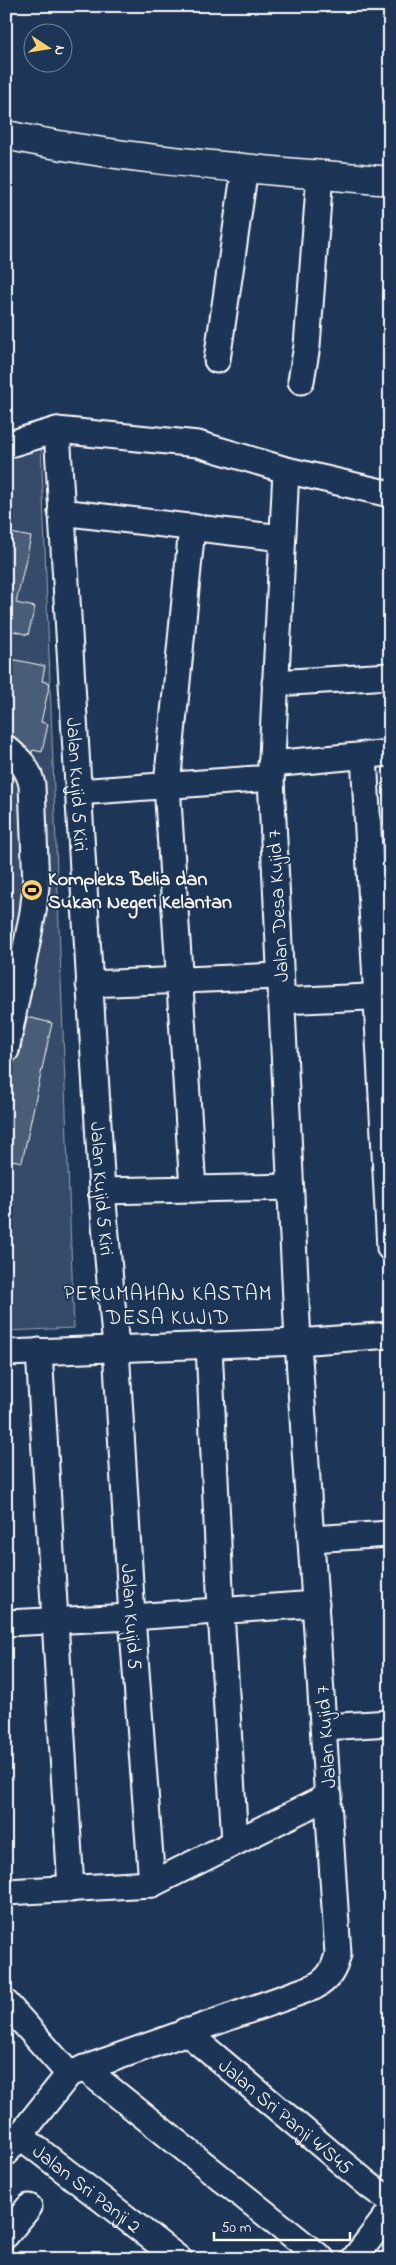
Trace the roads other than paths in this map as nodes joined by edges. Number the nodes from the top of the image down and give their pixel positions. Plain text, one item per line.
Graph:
1 (6, 135) edge
2 (245, 168) junction
3 (320, 174) junction
4 (390, 181) edge
5 (217, 360) dead end
6 (301, 381) dead end
7 (56, 430) junction
8 (6, 445) edge
9 (286, 470) junction
10 (390, 494) edge
11 (61, 512) junction
12 (192, 527) junction
13 (282, 538) junction
14 (390, 676) edge
15 (275, 684) junction
16 (6, 748) edge
17 (390, 753) edge
18 (364, 755) junction
19 (271, 771) junction
20 (167, 785) junction
21 (78, 792) junction
22 (280, 976) junction
23 (180, 980) junction
24 (89, 984) junction
25 (383, 997) edge
26 (281, 1001) junction
27 (6, 1050) edge
28 (290, 1186) junction
29 (193, 1189) junction
30 (102, 1192) junction
31 (390, 1248) edge
32 (390, 1335) edge
33 (298, 1342) junction
34 (209, 1345) junction
35 (116, 1348) junction
36 (39, 1351) junction
37 (6, 1352) edge
38 (390, 1534) edge
39 (311, 1538) junction
40 (316, 1604) junction
41 (221, 1611) junction
42 (132, 1617) junction
43 (54, 1621) junction
44 (6, 1623) edge
45 (390, 1723) edge
46 (324, 1727) junction
47 (329, 1796) junction
48 (235, 1842) junction
49 (152, 1884) junction
50 (71, 1889) junction
51 (6, 1892) edge
52 (6, 2003) edge
53 (185, 2031) junction
54 (76, 2071) junction
55 (13, 2145) edge
56 (390, 2200) edge
57 (29, 2206) dead end
58 (390, 2212) edge
59 (6, 2235) edge
60 (179, 2259) edge
61 (322, 2259) edge
62 (354, 2259) edge

1 - 2 main road
2 - 3 main road
2 - 5 street
3 - 4 main road
3 - 6 street
7 - 8 street
7 - 9 street
7 - 11 street, Jalan Kujid 5 Kiri
9 - 10 street
9 - 13 street, Jalan Desa Kujid 7
11 - 12 street
11 - 21 street, Jalan Kujid 5 Kiri
12 - 13 street
12 - 20 street
13 - 15 street, Jalan Desa Kujid 7
14 - 15 street
15 - 19 street, Jalan Desa Kujid 7
16 - 27 street
17 - 18 street
18 - 19 street
18 - 25 street
19 - 20 street
19 - 22 street, Jalan Desa Kujid 7
20 - 21 street
20 - 23 street
21 - 24 street, Jalan Kujid 5 Kiri
22 - 23 street
22 - 26 street, Jalan Desa Kujid 7
23 - 24 street
23 - 29 street
24 - 30 street, Jalan Kujid 5 Kiri
25 - 26 street
25 - 31 street
26 - 28 street, Jalan Desa Kujid 7
28 - 29 street
28 - 33 street, Jalan Desa Kujid 7
29 - 30 street
30 - 35 street, Jalan Kujid 5 Kiri
32 - 33 street
33 - 34 street
33 - 39 street, Jalan Kujid 7
34 - 35 street
34 - 41 street
35 - 36 street
35 - 42 street, Jalan Kujid 5
36 - 37 street
36 - 43 street
38 - 39 street
39 - 40 street, Jalan Kujid 7
40 - 41 street
40 - 46 street, Jalan Kujid 7
41 - 42 street
41 - 48 street
42 - 43 street
42 - 49 street, Jalan Kujid 5
43 - 44 street
43 - 50 street
45 - 46 street
46 - 47 street, Jalan Kujid 7
47 - 48 street
47 - 53 street, Jalan Kujid 7
48 - 49 street
49 - 50 street
50 - 51 street
52 - 54 street
53 - 54 street, Jalan Kujid 7
53 - 56 street, Jalan Sri Panji 4/S45
54 - 55 street
54 - 61 street
55 - 60 street, Jalan Sri Panji 2
57 - 59 street
58 - 62 street

